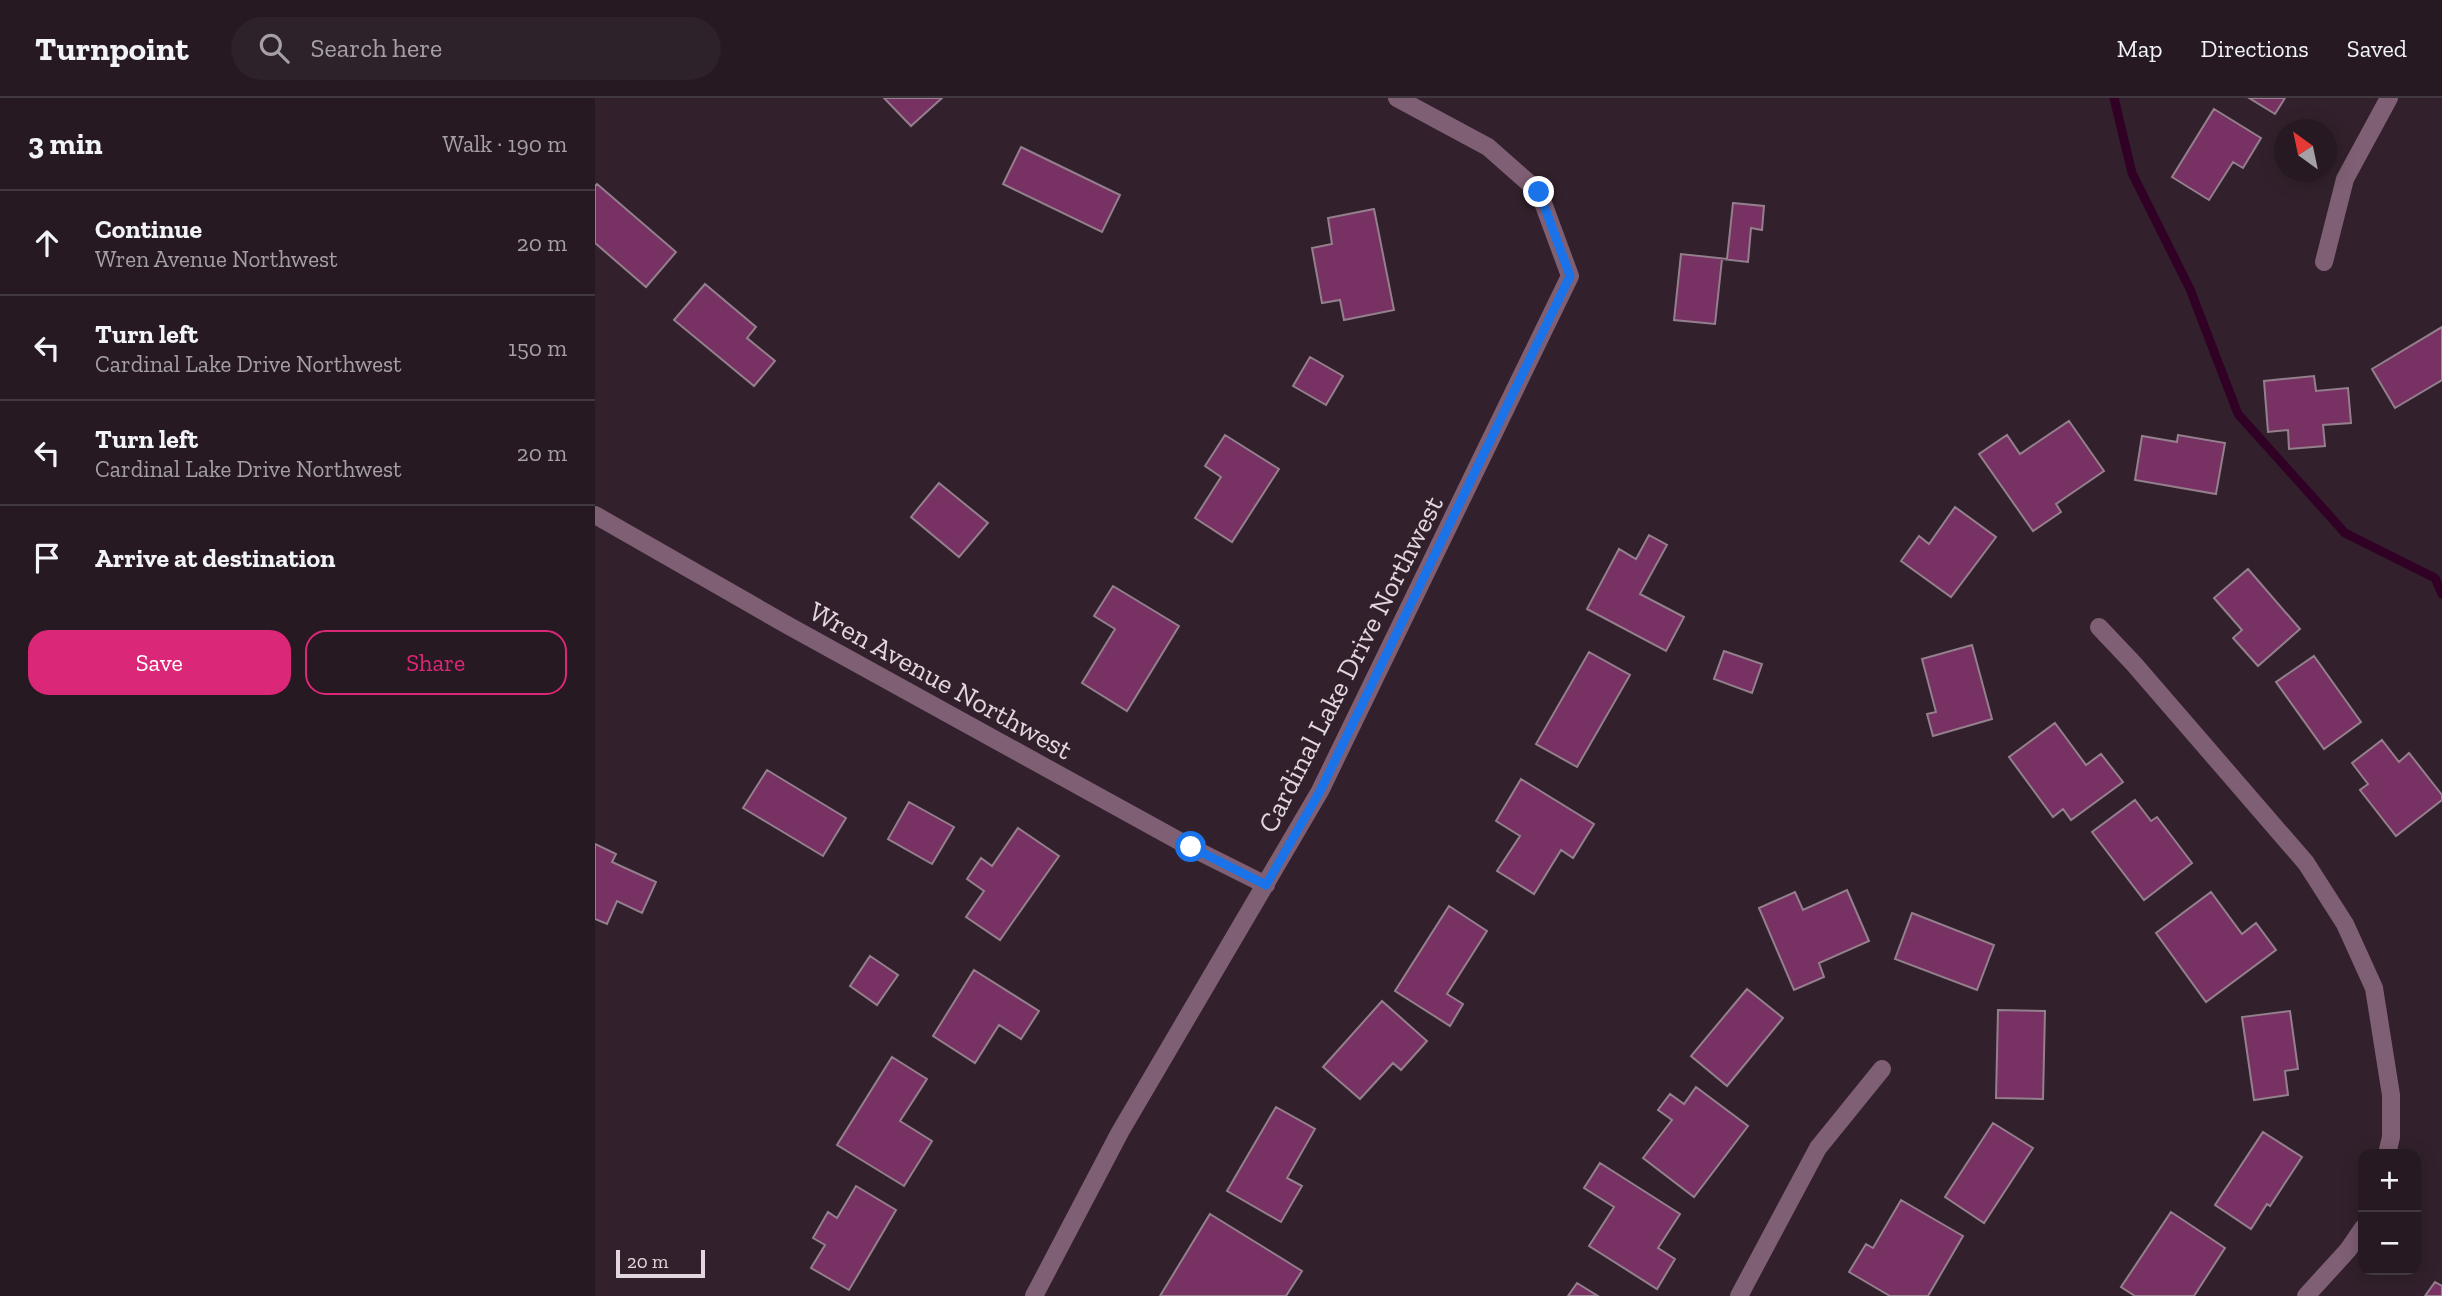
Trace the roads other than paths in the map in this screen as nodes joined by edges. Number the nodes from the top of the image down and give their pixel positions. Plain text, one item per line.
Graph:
1 (1397, 98) edge
2 (2389, 98) edge
3 (2324, 262) dead end
4 (595, 515) edge
5 (2099, 627) dead end
6 (1266, 885) junction
7 (1882, 1069) dead end
8 (2388, 1149) edge
9 (2358, 1235) edge
10 (1034, 1296) edge
11 (1739, 1296) edge
12 (2306, 1296) edge

1 - 6 street, Cardinal Lake Drive Northwest
2 - 3 street
4 - 6 street, Wren Avenue Northwest
5 - 8 street
6 - 10 street, Cardinal Lake Drive Northwest
7 - 11 street
9 - 12 street

